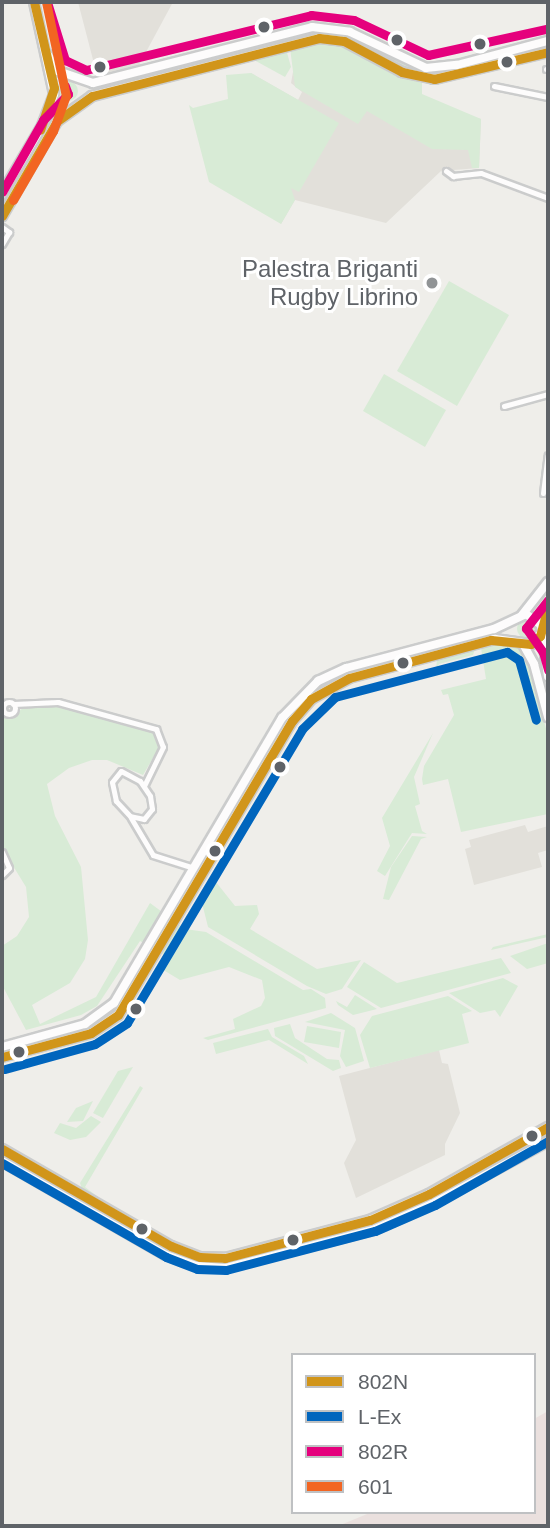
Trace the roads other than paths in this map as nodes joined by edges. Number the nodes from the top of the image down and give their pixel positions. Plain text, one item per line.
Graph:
1 (34, 2) edge
2 (548, 41) edge
3 (548, 52) edge
4 (48, 55) junction
5 (73, 79) junction
6 (495, 86) dead end
7 (54, 91) junction
8 (548, 97) edge
9 (76, 104) junction
10 (446, 171) dead end
11 (2, 194) edge
12 (548, 198) edge
13 (2, 216) edge
14 (2, 227) edge
15 (2, 244) edge
16 (548, 394) edge
17 (504, 406) dead end
18 (548, 455) edge
19 (543, 493) dead end
20 (548, 582) edge
21 (539, 597) junction
22 (548, 604) edge
23 (521, 616) junction
24 (490, 630) junction
25 (542, 631) junction
26 (491, 640) junction
27 (520, 642) junction
28 (544, 660) junction
29 (534, 664) junction
30 (548, 677) edge
31 (27, 703) junction
32 (13, 704) junction
33 (3, 710) edge
34 (13, 712) junction
35 (548, 717) edge
36 (149, 772) junction
37 (137, 779) junction
38 (144, 786) junction
39 (130, 816) junction
40 (144, 819) junction
41 (142, 835) junction
42 (2, 852) edge
43 (194, 868) junction
44 (203, 873) junction
45 (2, 875) edge
46 (182, 889) junction
47 (191, 894) junction
48 (2, 1047) edge
49 (2, 1058) edge
50 (548, 1127) edge
51 (548, 1141) edge
52 (2, 1149) edge
53 (2, 1161) edge

1 - 4 main road
2 - 5 main road
3 - 9 main road
4 - 5 main road
4 - 7 main road
5 - 7 main road
5 - 9 main road
6 - 8 street
7 - 9 main road
7 - 11 main road
9 - 13 main road
10 - 12 street
14 - 15 street
16 - 17 street
18 - 19 street
20 - 21 main road
21 - 22 main road
21 - 23 main road
22 - 25 main road
23 - 24 main road
23 - 25 main road
23 - 27 main road
24 - 26 main road
24 - 43 main road
25 - 27 main road
25 - 28 main road
26 - 27 main road
26 - 44 main road
27 - 29 main road
28 - 29 main road
28 - 30 main road
29 - 35 main road
31 - 32 street
31 - 34 street
31 - 36 street
32 - 33 street
32 - 34 street
33 - 34 street
36 - 37 street
36 - 38 street
37 - 38 street
37 - 39 street
38 - 40 street
39 - 40 street
39 - 41 street
40 - 41 street
41 - 43 street
42 - 45 street
43 - 44 main road
43 - 46 main road
44 - 47 main road
46 - 47 main road
46 - 48 main road
47 - 49 main road
50 - 52 main road
51 - 53 main road

